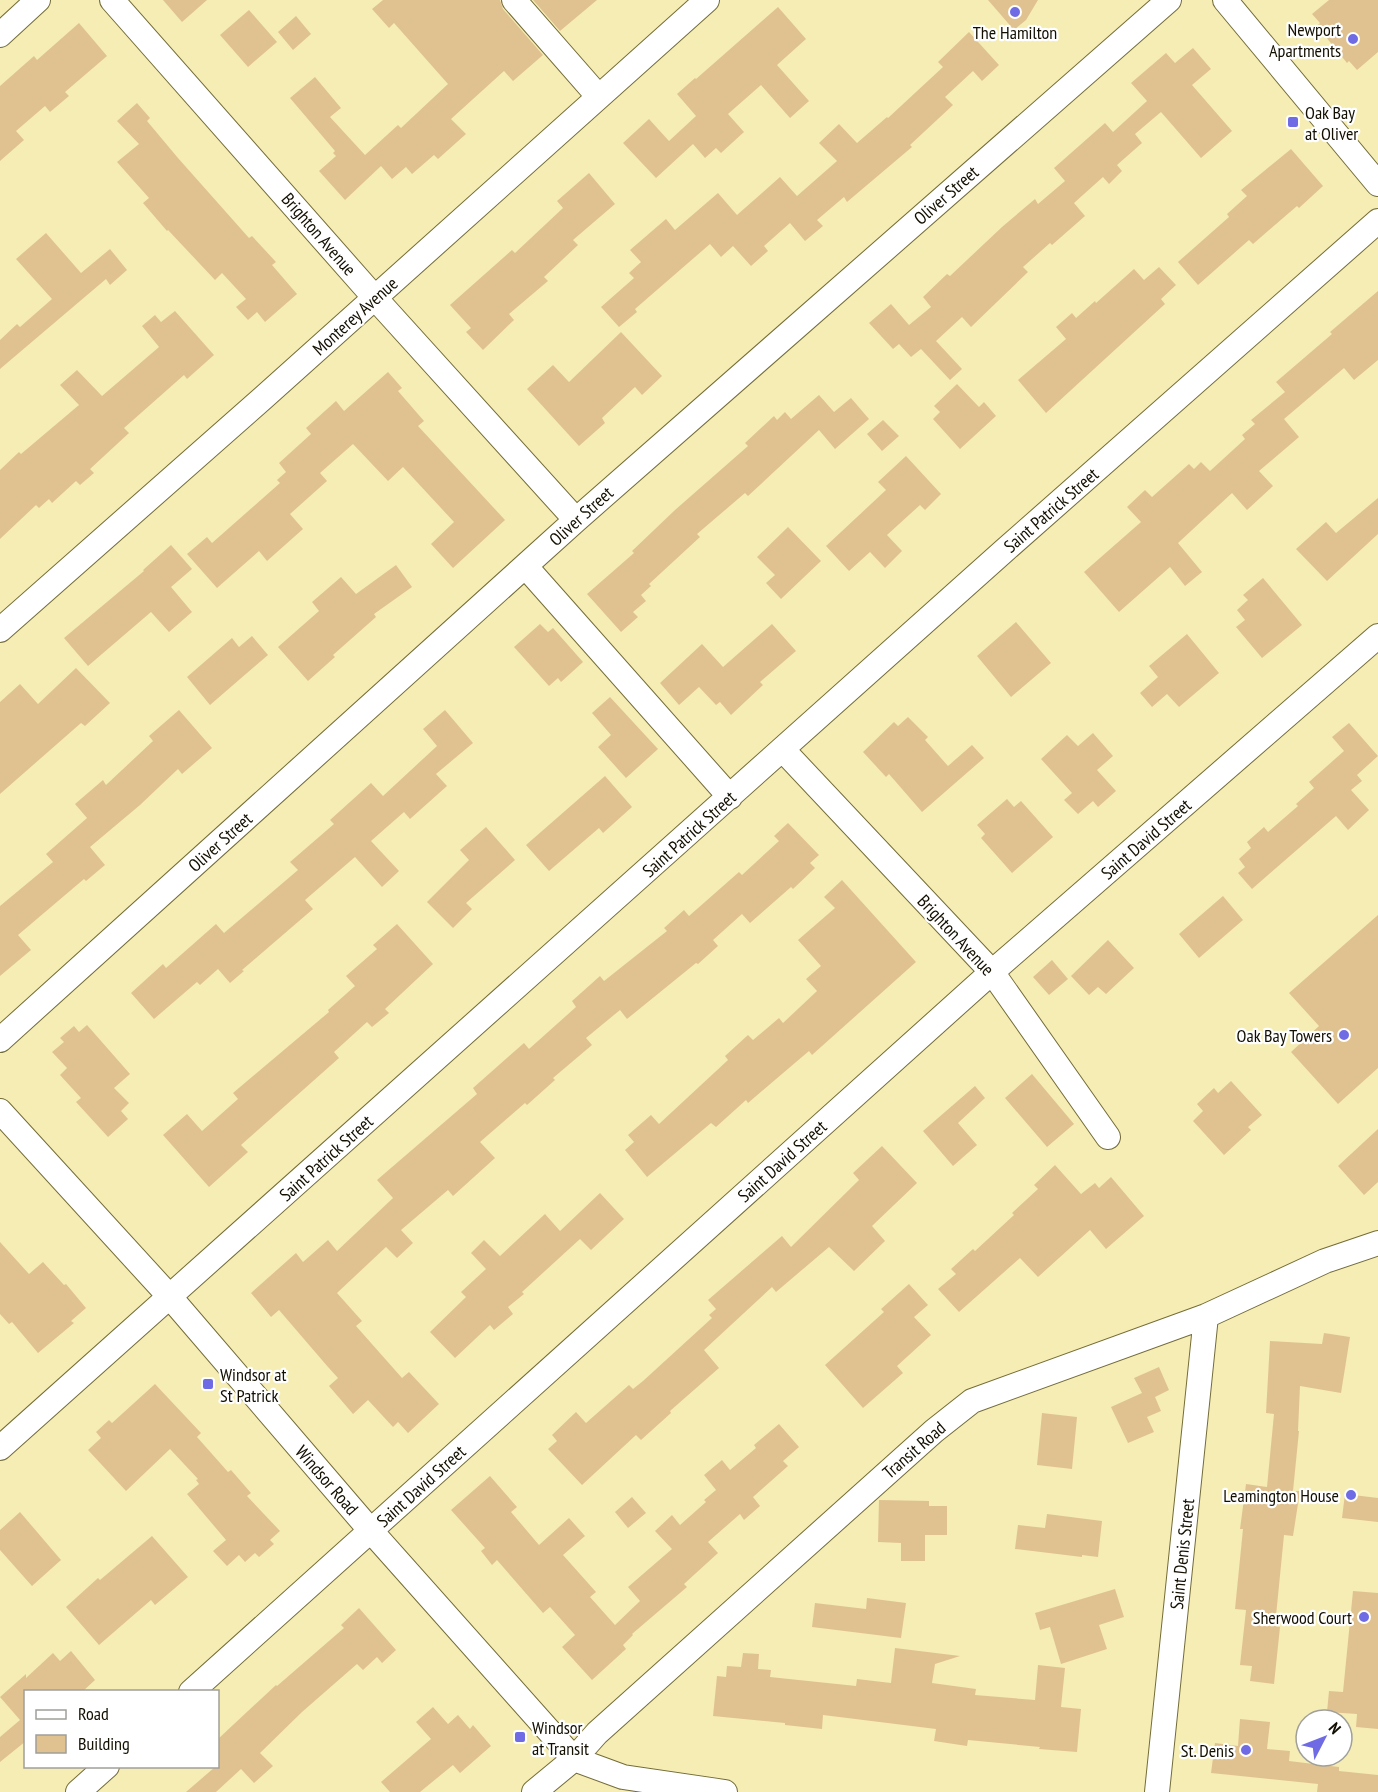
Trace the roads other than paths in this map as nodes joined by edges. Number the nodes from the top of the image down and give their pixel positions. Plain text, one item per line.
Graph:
1 (38, 0) edge
2 (112, 0) edge
3 (514, 0) edge
4 (707, 0) edge
5 (1169, 0) edge
6 (1225, 0) edge
7 (0, 35) edge
8 (598, 96) junction
9 (1378, 184) edge
10 (1378, 221) edge
11 (375, 298) junction
12 (576, 520) junction
13 (526, 567) junction
14 (0, 630) edge
15 (1378, 636) edge
16 (783, 750) junction
17 (730, 798) junction
18 (992, 972) junction
19 (0, 1040) edge
20 (0, 1111) edge
21 (1108, 1137) dead end
22 (1378, 1243) edge
23 (170, 1297) junction
24 (1206, 1316) junction
25 (0, 1448) edge
26 (371, 1531) junction
27 (193, 1690) edge
28 (574, 1759) junction
29 (106, 1768) edge
30 (78, 1792) edge
31 (534, 1792) edge
32 (725, 1792) edge
33 (1157, 1792) edge

1 - 7 street
2 - 11 street, Brighton Avenue
3 - 8 street
4 - 8 street, Monterey Avenue
5 - 12 street, Oliver Street
6 - 9 street
8 - 11 street, Monterey Avenue
10 - 16 street, Saint Patrick Street
11 - 12 street, Brighton Avenue
11 - 14 street, Monterey Avenue
12 - 13 street, Oliver Street
13 - 17 street
13 - 19 street, Oliver Street
15 - 18 street, Saint David Street
16 - 17 street, Saint Patrick Street
16 - 18 street, Brighton Avenue
17 - 23 street, Saint Patrick Street
18 - 21 street, Brighton Avenue
18 - 26 street, Saint David Street
20 - 23 street, Windsor Road
22 - 24 street, Transit Road
23 - 25 street, Saint Patrick Street
23 - 26 street, Windsor Road
24 - 28 street, Transit Road
24 - 33 street, Saint Denis Street
26 - 27 street, Saint David Street
26 - 28 street, Windsor Road
28 - 31 street, Transit Road
28 - 32 street, Windsor Road
29 - 30 street

